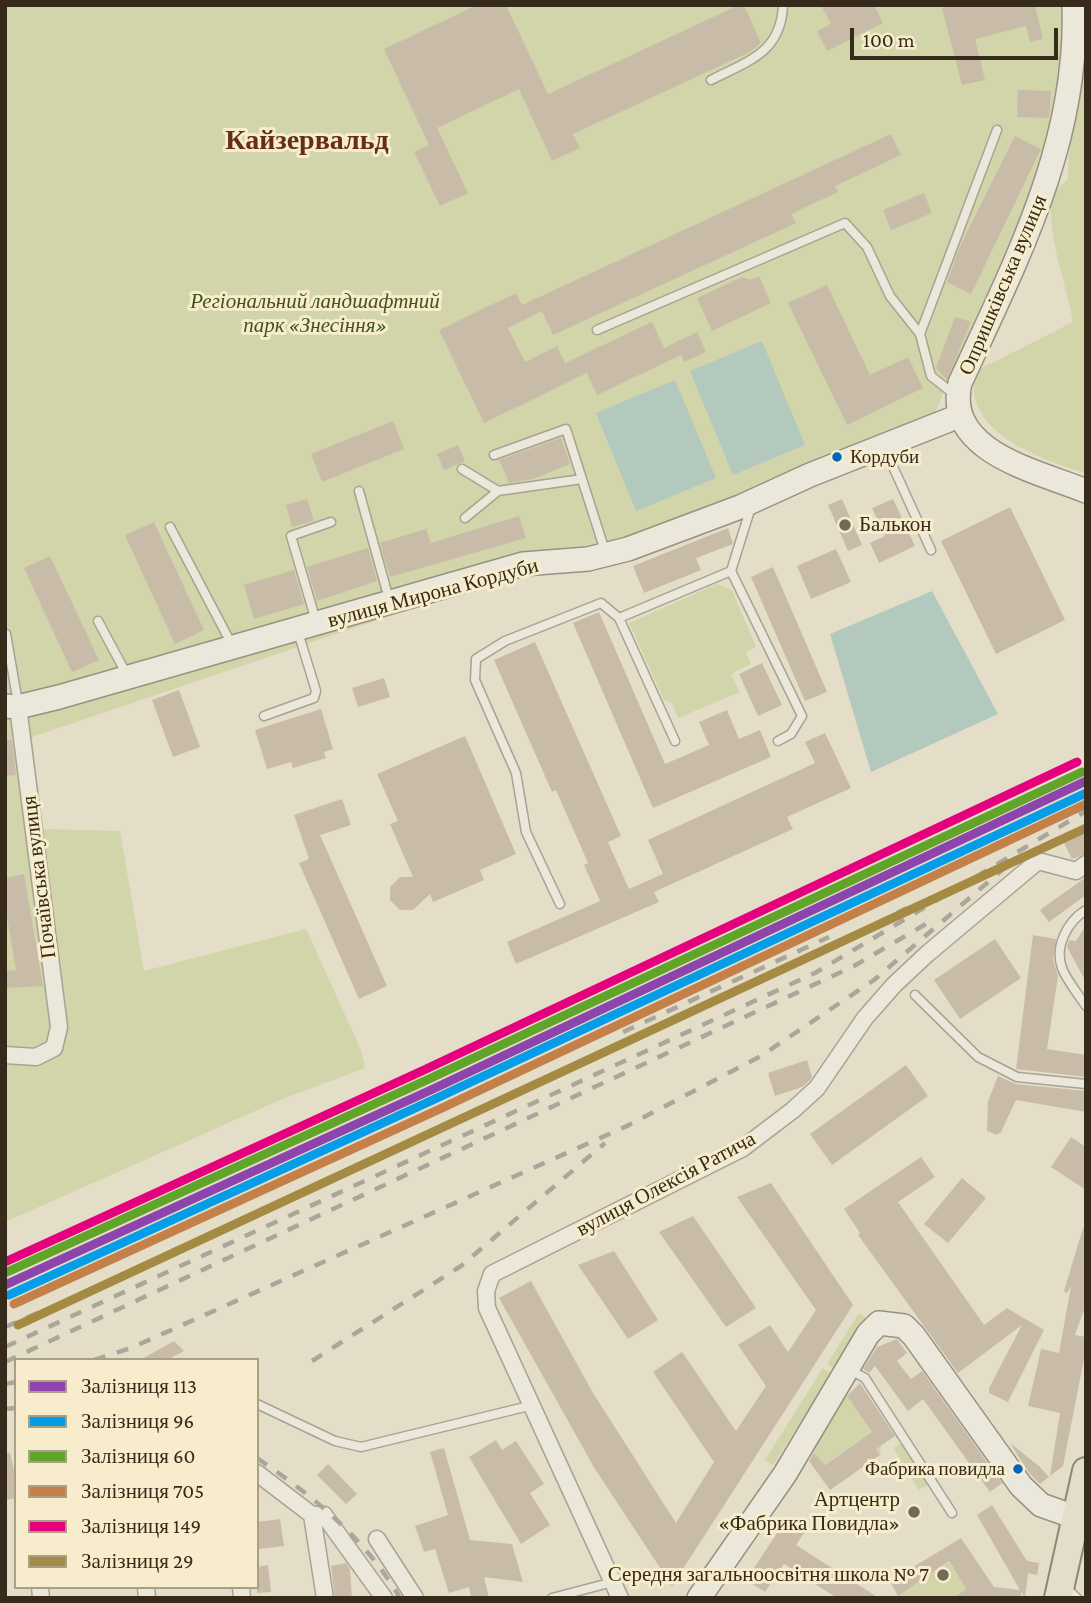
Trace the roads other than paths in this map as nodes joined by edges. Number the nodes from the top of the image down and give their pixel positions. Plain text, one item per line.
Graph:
1 (783, 5) edge
2 (1074, 5) edge
3 (711, 80) dead end
4 (997, 130) dead end
5 (597, 330) dead end
6 (920, 334) junction
7 (958, 406) junction
8 (883, 445) junction
9 (494, 455) dead end
10 (462, 469) dead end
11 (582, 479) junction
12 (359, 491) dead end
13 (498, 491) junction
14 (1086, 491) edge
15 (753, 501) junction
16 (465, 517) dead end
17 (331, 522) dead end
18 (170, 527) dead end
19 (931, 550) dead end
20 (606, 554) junction
21 (731, 571) junction
22 (390, 602) junction
23 (620, 618) junction
24 (97, 621) dead end
25 (307, 626) junction
26 (6, 634) edge
27 (233, 648) junction
28 (128, 678) junction
29 (12, 706) edge
30 (264, 716) dead end
31 (675, 741) dead end
32 (778, 741) dead end
33 (1086, 864) edge
34 (560, 904) dead end
35 (1086, 910) edge
36 (915, 995) dead end
37 (1086, 1006) edge
38 (5, 1055) edge
39 (1086, 1084) edge
40 (848, 1369) junction
41 (259, 1405) edge
42 (533, 1405) junction
43 (1086, 1471) edge
44 (259, 1475) edge
45 (952, 1513) dead end
46 (312, 1515) junction
47 (1075, 1517) junction
48 (377, 1539) dead end
49 (617, 1590) edge
50 (1066, 1593) edge
51 (325, 1598) edge
52 (384, 1598) edge
53 (415, 1598) edge
54 (552, 1598) edge
55 (699, 1598) edge

1 - 3 lane
2 - 7 street, Опришківська вулиця
4 - 6 lane
5 - 6 lane
6 - 7 lane
7 - 8 street, вулиця Мирона Кордуби
7 - 14 street
8 - 15 street, вулиця Мирона Кордуби
8 - 19 lane
9 - 11 lane
10 - 13 lane
11 - 13 lane
11 - 20 lane
12 - 22 lane
13 - 16 lane
15 - 20 street, вулиця Мирона Кордуби
15 - 21 lane
17 - 25 lane
18 - 27 lane
20 - 22 street, вулиця Мирона Кордуби
21 - 23 lane
21 - 32 lane
22 - 25 street, вулиця Мирона Кордуби
23 - 31 lane
23 - 34 lane
24 - 28 lane
25 - 27 street, вулиця Мирона Кордуби
25 - 30 lane
26 - 29 lane
27 - 28 street, вулиця Мирона Кордуби
28 - 29 street, вулиця Мирона Кордуби
29 - 38 street, Почаївська вулиця
33 - 42 street, вулиця Олексія Ратича
35 - 37 lane
36 - 39 lane
40 - 45 lane
40 - 47 street
40 - 55 street
41 - 42 lane
42 - 49 street, вулиця Олексія Ратича
43 - 47 main road
44 - 46 street
46 - 51 street
46 - 52 street
47 - 50 main road
48 - 53 street
49 - 54 lane

